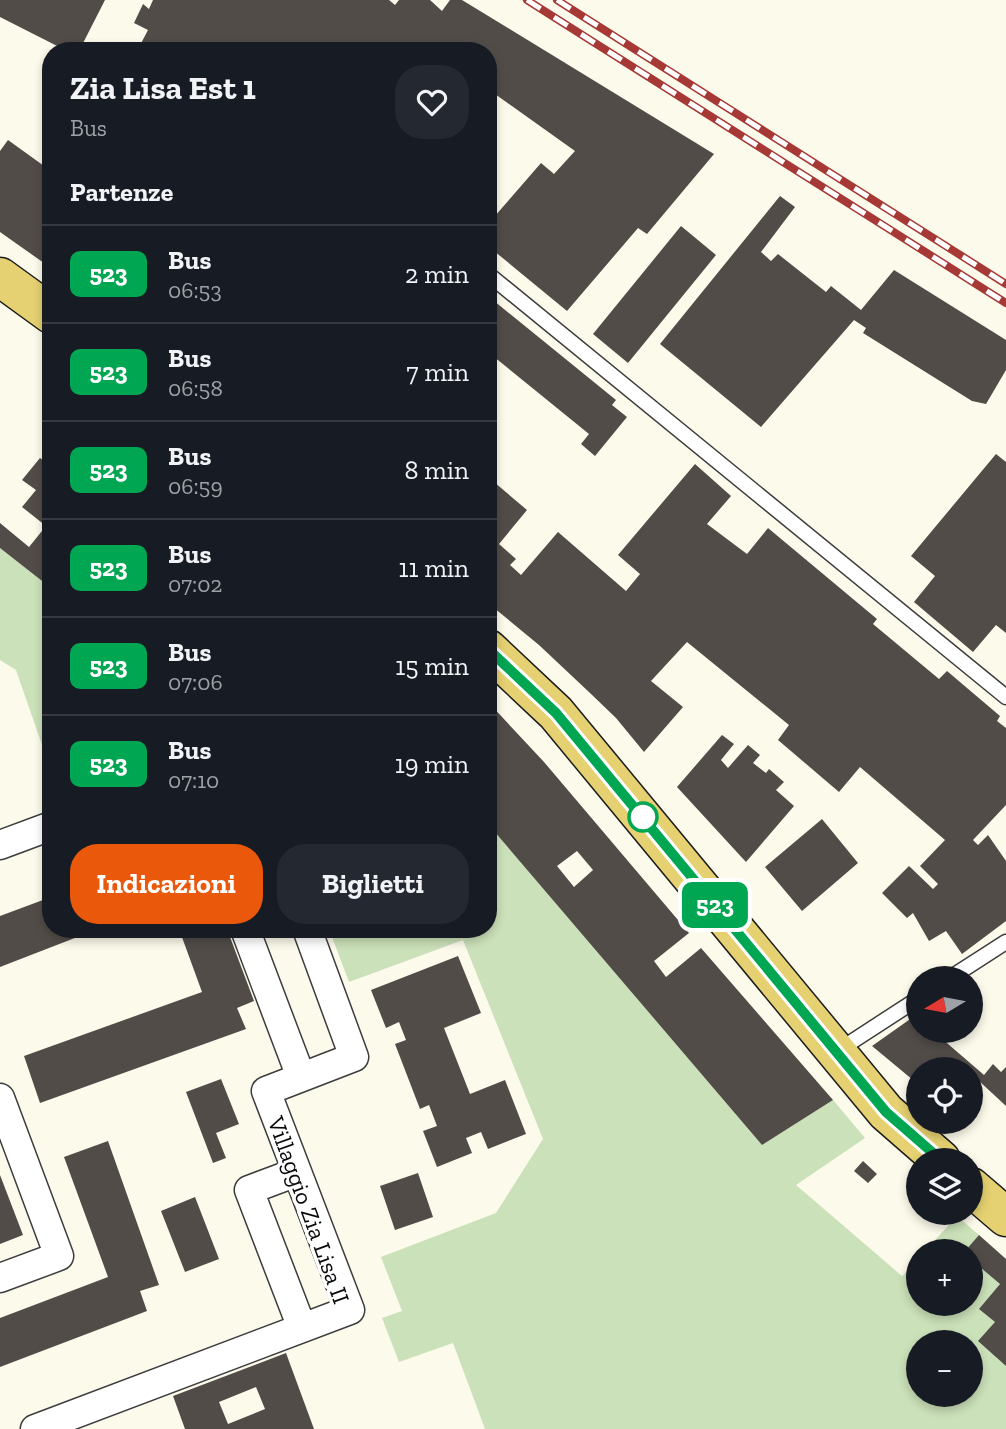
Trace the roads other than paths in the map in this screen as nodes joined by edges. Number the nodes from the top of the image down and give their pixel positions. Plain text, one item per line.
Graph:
1 (2, 281) edge
2 (497, 281) edge
3 (42, 308) edge
4 (497, 657) edge
5 (1006, 697) edge
6 (42, 829) edge
7 (0, 845) edge
8 (248, 938) edge
9 (310, 938) edge
10 (1006, 942) edge
11 (969, 966) edge
12 (906, 1006) edge
13 (835, 1052) junction
14 (301, 1077) junction
15 (0, 1098) edge
16 (927, 1148) edge
17 (297, 1172) junction
18 (983, 1197) edge
19 (1006, 1217) edge
20 (0, 1278) edge
21 (302, 1328) junction
22 (35, 1429) edge

1 - 3 main road
2 - 5 lane
4 - 13 main road
6 - 7 street
8 - 14 street
9 - 14 street, Villaggio Zia Lisa II
10 - 11 lane
12 - 13 lane
13 - 16 main road
14 - 17 street, Villaggio Zia Lisa II
15 - 20 street
17 - 21 street, Villaggio Zia Lisa II
17 - 21 street
18 - 19 main road
21 - 22 street, Villaggio Zia Lisa II

